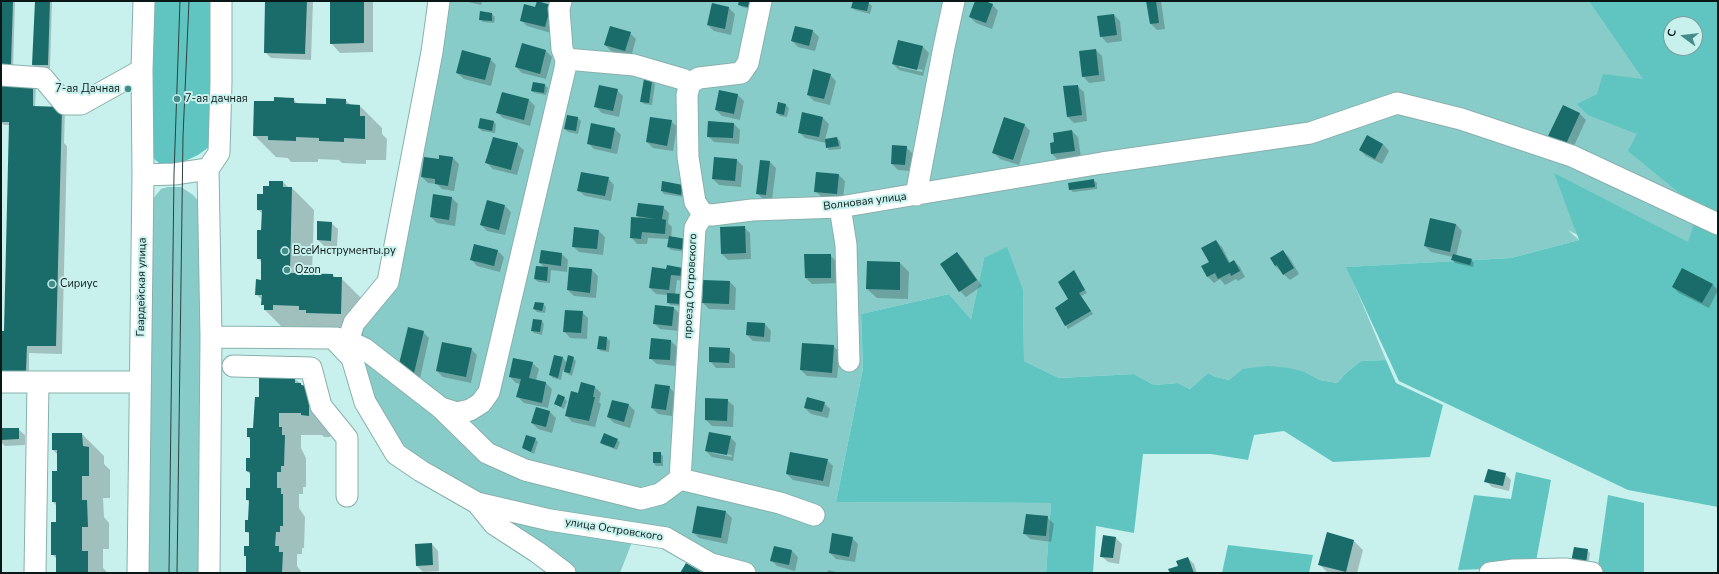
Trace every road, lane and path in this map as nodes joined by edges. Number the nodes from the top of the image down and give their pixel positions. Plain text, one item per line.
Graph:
1 (144, 1) edge
2 (221, 1) edge
3 (439, 1) edge
4 (562, 1) edge
5 (761, 1) edge
6 (954, 1) edge
7 (566, 59) junction
8 (142, 70) junction
9 (1, 75) edge
10 (690, 83) junction
11 (208, 169) junction
12 (143, 175) junction
13 (916, 195) junction
14 (840, 207) junction
15 (703, 214) junction
16 (1718, 224) edge
17 (211, 336) junction
18 (341, 340) junction
19 (849, 361) dead end
20 (233, 366) dead end
21 (1, 382) edge
22 (140, 382) junction
23 (38, 383) junction
24 (441, 408) junction
25 (680, 479) junction
26 (347, 496) dead end
27 (477, 503) junction
28 (814, 515) dead end
29 (537, 552) junction
30 (35, 573) edge
31 (138, 573) edge
32 (209, 573) edge
33 (538, 573) edge
34 (565, 573) edge
35 (745, 573) edge
36 (1490, 573) edge
37 (1592, 573) edge

1 - 8 street, Гвардейская улица
2 - 11 street
3 - 18 street
4 - 7 street
5 - 10 street
6 - 13 street
7 - 10 street
7 - 24 street
8 - 9 street
8 - 12 street, Гвардейская улица
10 - 15 street
11 - 12 street
11 - 17 street
12 - 22 street, Гвардейская улица
13 - 14 street, Волновая улица
13 - 16 street, Волновая улица
14 - 15 street, Волновая улица
14 - 19 street
15 - 25 street, проезд Островского
17 - 18 street
17 - 32 street
18 - 24 street
18 - 27 street
20 - 26 street
21 - 23 street
22 - 23 street
22 - 31 street, Гвардейская улица
23 - 30 street
24 - 25 street
25 - 28 street
27 - 29 street
27 - 35 street, улица Островского
29 - 33 street
29 - 34 street
36 - 37 street

